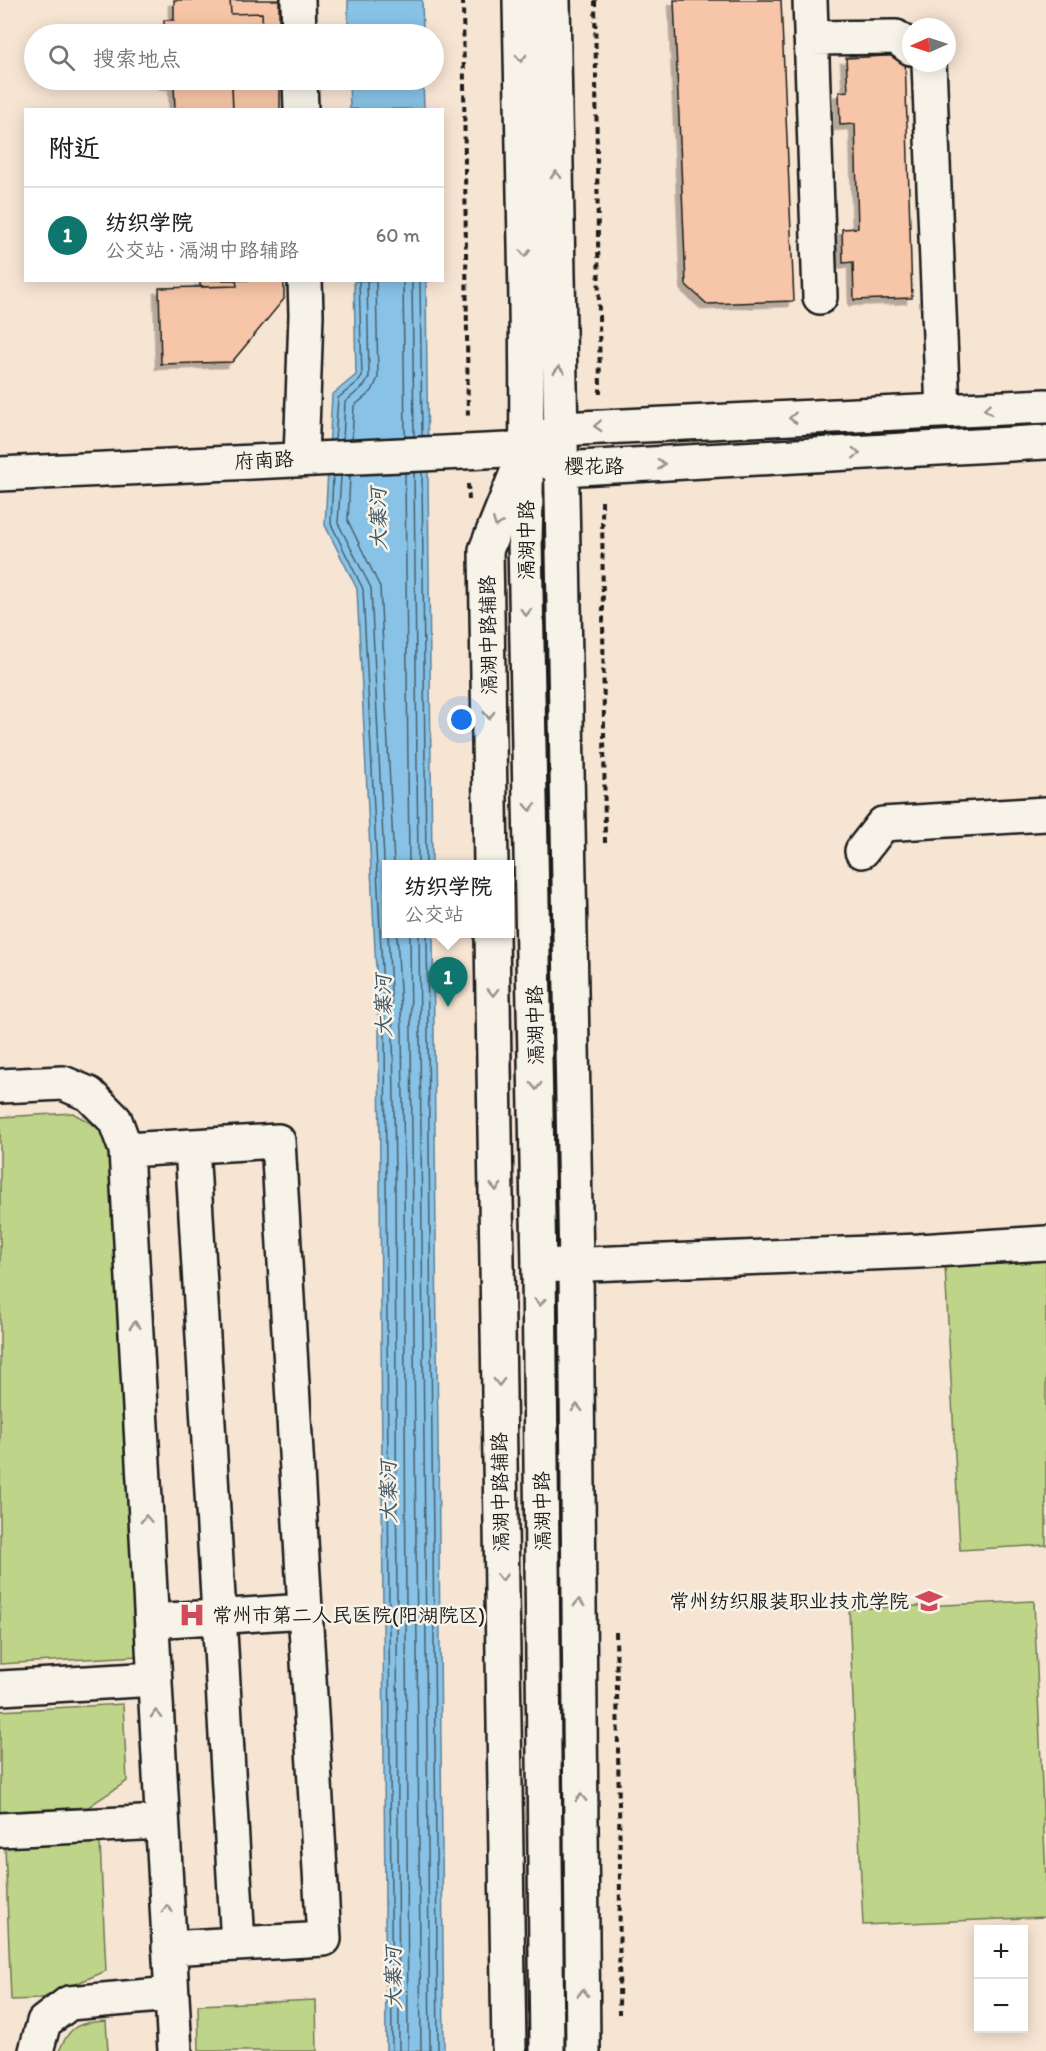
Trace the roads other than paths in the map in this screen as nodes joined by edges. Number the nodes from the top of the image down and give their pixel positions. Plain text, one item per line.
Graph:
1 (298, 0) edge
2 (520, 0) edge
3 (553, 0) edge
4 (810, 0) edge
5 (299, 24) edge
6 (811, 38) junction
7 (902, 41) edge
8 (929, 72) edge
9 (300, 90) edge
10 (301, 108) edge
11 (305, 282) edge
12 (819, 297) dead end
13 (1046, 406) edge
14 (943, 411) junction
15 (560, 429) junction
16 (1046, 442) edge
17 (527, 449) junction
18 (309, 458) junction
19 (561, 469) junction
20 (0, 474) edge
21 (1046, 814) edge
22 (862, 851) dead end
23 (491, 860) edge
24 (492, 938) edge
25 (0, 1086) edge
26 (192, 1146) junction
27 (126, 1150) junction
28 (1046, 1243) edge
29 (576, 1265) junction
30 (539, 1266) junction
31 (305, 1611) junction
32 (219, 1617) junction
33 (152, 1621) junction
34 (155, 1679) junction
35 (1, 1688) edge
36 (162, 1822) junction
37 (0, 1830) edge
38 (238, 1944) junction
39 (169, 1948) junction
40 (172, 1994) junction
41 (36, 2051) edge
42 (175, 2051) edge
43 (510, 2051) edge
44 (547, 2051) edge
45 (583, 2051) edge

1 - 5 main road
2 -> 17 main road, 滆湖中路
15 -> 3 main road, 滆湖中路
4 - 6 main road
6 - 7 main road
6 - 12 main road
8 - 14 main road
9 - 10 main road
11 - 18 main road
13 -> 14 main road, 樱花路
14 -> 15 main road, 樱花路
15 - 17 main road, 樱花路
15 - 19 main road, 滆湖中路
19 -> 16 main road, 樱花路
17 - 18 main road, 府南路
17 - 19 main road, 樱花路
17 -> 23 main road, 滆湖中路辅路
17 -> 30 main road, 滆湖中路
18 - 20 main road, 府南路
19 - 29 main road, 滆湖中路
21 - 22 main road
24 -> 43 main road, 滆湖中路辅路
25 - 27 main road
26 - 27 main road
26 - 31 main road
26 - 32 main road
33 -> 27 main road
28 - 29 main road
29 - 30 main road
45 -> 29 main road, 滆湖中路
30 -> 44 main road, 滆湖中路
31 - 32 main road
31 - 38 main road
32 - 33 main road
32 - 38 main road
33 - 34 main road
34 - 35 main road
36 -> 34 main road
36 - 37 main road
39 -> 36 main road
38 - 39 main road
39 - 40 main road
40 - 41 main road
40 - 42 main road

